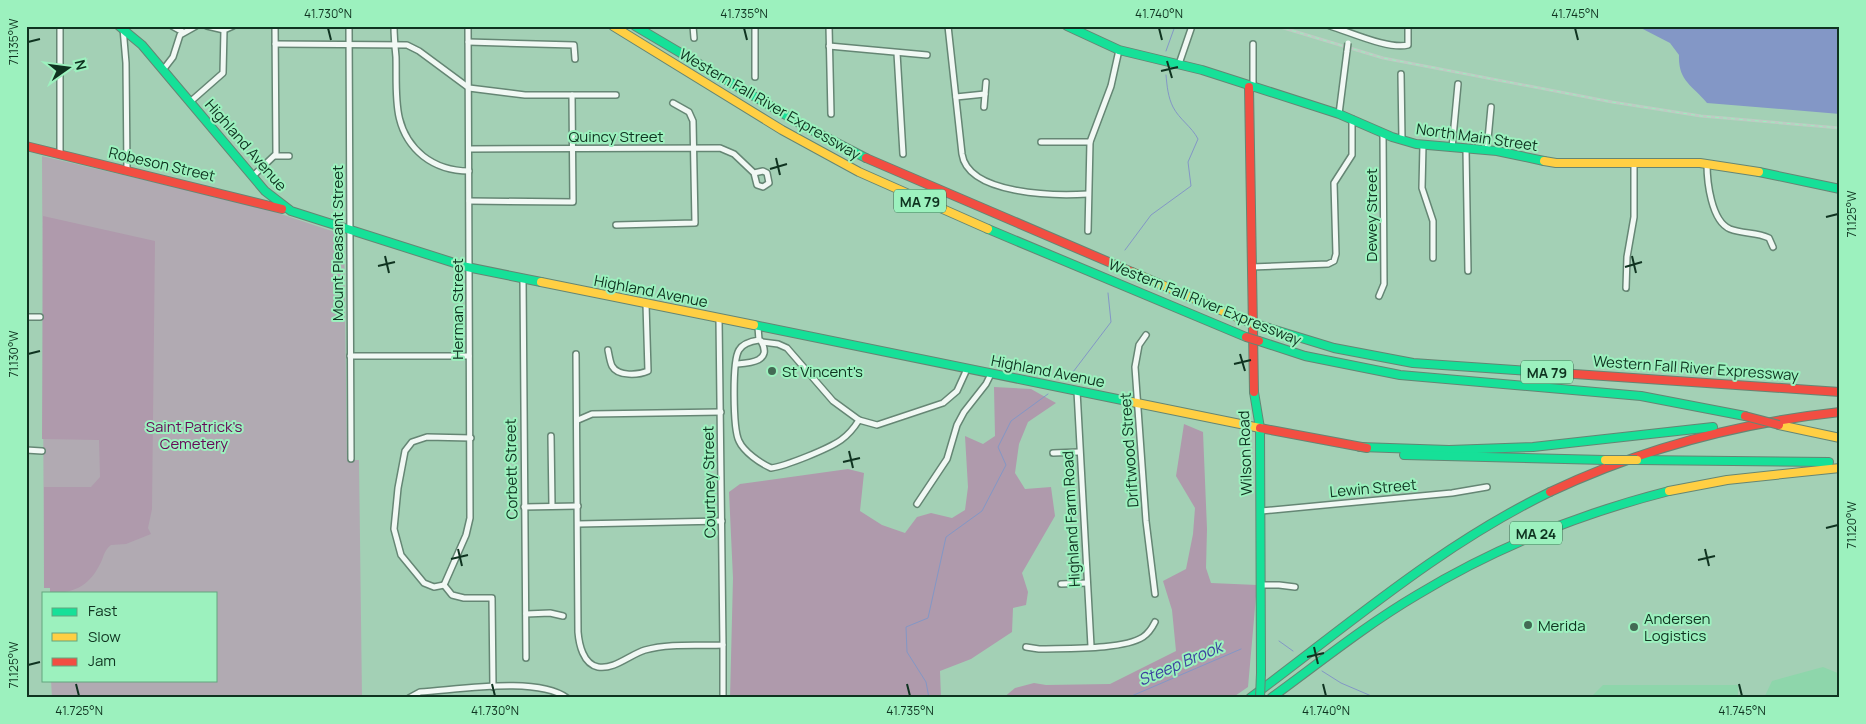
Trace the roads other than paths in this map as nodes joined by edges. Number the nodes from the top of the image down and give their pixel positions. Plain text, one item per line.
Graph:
1 (60, 26) edge
2 (172, 26) edge
3 (196, 26) edge
4 (207, 26) edge
5 (233, 26) edge
6 (275, 26) edge
7 (348, 26) edge
8 (394, 26) edge
9 (468, 26) edge
10 (613, 26) edge
11 (635, 26) edge
12 (693, 26) edge
13 (755, 26) edge
14 (829, 26) edge
15 (948, 26) edge
16 (1067, 26) edge
17 (1192, 26) edge
18 (1330, 26) edge
19 (1408, 26) edge
20 (121, 27) edge
21 (224, 30) junction
22 (183, 32) junction
23 (1350, 32) junction
24 (694, 38) dead end
25 (468, 42) junction
26 (276, 44) junction
27 (394, 44) junction
28 (1253, 44) dead end
29 (348, 45) junction
30 (829, 46) junction
31 (1119, 50) junction
32 (897, 52) junction
33 (927, 55) dead end
34 (575, 59) dead end
35 (1179, 64) junction
36 (163, 70) junction
37 (1401, 74) dead end
38 (755, 77) dead end
39 (986, 82) dead end
40 (1458, 84) dead end
41 (1251, 87) junction
42 (469, 88) junction
43 (985, 94) junction
44 (572, 95) junction
45 (616, 95) dead end
46 (956, 97) junction
47 (190, 102) junction
48 (673, 103) dead end
49 (984, 107) dead end
50 (1491, 107) dead end
51 (831, 114) dead end
52 (1339, 114) junction
53 (1352, 119) junction
54 (1383, 133) junction
55 (1402, 140) junction
56 (1041, 142) dead end
57 (1090, 142) junction
58 (1423, 145) junction
59 (26, 146) edge
60 (469, 148) junction
61 (693, 148) junction
62 (1452, 148) junction
63 (574, 149) junction
64 (1466, 149) junction
65 (1488, 150) junction
66 (60, 154) junction
67 (903, 154) dead end
68 (275, 156) junction
69 (289, 156) dead end
70 (1634, 163) junction
71 (1707, 164) junction
72 (127, 170) junction
73 (469, 171) junction
74 (754, 173) dead end
75 (253, 176) junction
76 (1840, 189) edge
77 (1088, 194) junction
78 (469, 201) junction
79 (291, 211) junction
80 (616, 225) dead end
81 (350, 229) junction
82 (1088, 231) dead end
83 (1773, 247) dead end
84 (1433, 258) dead end
85 (468, 267) junction
86 (1251, 267) junction
87 (1468, 271) dead end
88 (523, 279) junction
89 (1626, 288) dead end
90 (1379, 296) dead end
91 (646, 304) junction
92 (26, 317) edge
93 (40, 317) dead end
94 (719, 319) junction
95 (758, 326) junction
96 (1146, 335) dead end
97 (761, 341) junction
98 (608, 350) dead end
99 (576, 354) dead end
100 (350, 356) junction
101 (469, 356) junction
102 (736, 364) junction
103 (967, 369) junction
104 (991, 374) junction
105 (1076, 391) junction
106 (1840, 392) edge
107 (1139, 404) junction
108 (721, 412) junction
109 (1840, 412) edge
110 (578, 420) junction
111 (859, 420) junction
112 (1778, 422) junction
113 (1260, 428) junction
114 (551, 436) dead end
115 (471, 438) junction
116 (1840, 438) edge
117 (1360, 447) junction
118 (26, 450) edge
119 (42, 450) dead end
120 (1079, 452) junction
121 (1053, 453) dead end
122 (351, 459) dead end
123 (1840, 462) edge
124 (1840, 468) edge
125 (1487, 487) dead end
126 (917, 504) dead end
127 (552, 506) junction
128 (578, 506) junction
129 (524, 507) junction
130 (1261, 511) junction
131 (722, 520) junction
132 (578, 524) junction
133 (1087, 583) junction
134 (1061, 584) dead end
135 (444, 585) junction
136 (1262, 586) junction
137 (1295, 587) dead end
138 (1154, 594) dead end
139 (526, 614) junction
140 (563, 616) dead end
141 (1155, 622) dead end
142 (723, 645) junction
143 (1091, 646) junction
144 (1026, 647) dead end
145 (526, 658) dead end
146 (493, 687) junction
147 (409, 698) edge
148 (568, 698) edge
149 (723, 698) edge
150 (1250, 698) edge
151 (1260, 698) edge
152 (1271, 698) edge

1 - 66 street
2 - 22 street
3 - 22 street
4 - 21 street
5 - 21 street
6 - 26 street
7 - 29 street, Mount Pleasant Street
8 - 27 street
9 - 25 street, Herman Street
10 - 112 main road, Western Fall River Expressway / MA 79, bridge
11 - 106 main road, Western Fall River Expressway / MA 79, bridge
12 - 24 street
13 - 38 street
14 - 30 street
15 - 46 street
16 - 31 main road, North Main Street
17 - 35 street
18 - 23 street
19 - 23 street
20 - 36 main road, Highland Avenue
20 - 72 street
21 - 47 street
22 - 36 street
23 - 52 street, bridge
25 - 34 street
25 - 42 street, Herman Street
26 - 29 street
26 - 68 street
27 - 29 street
27 - 42 street
27 - 73 street
28 - 41 street, Wilson Road
29 - 81 street, Mount Pleasant Street
30 - 32 street
30 - 51 street
31 - 35 main road, North Main Street
31 - 57 street
32 - 33 street
32 - 67 street
35 - 41 main road, North Main Street
36 - 47 main road, Highland Avenue
37 - 55 street
39 - 43 street
40 - 62 street
41 - 52 main road, North Main Street
41 - 86 main road, Wilson Road
42 - 44 street
42 - 60 street, Herman Street
43 - 46 street
43 - 49 street
44 - 45 street
44 - 63 street
46 - 77 street
47 - 75 main road, Highland Avenue
48 - 61 street
50 - 65 street
52 - 53 main road, North Main Street
53 - 54 main road, North Main Street
53 - 86 street
54 - 55 main road, North Main Street
54 - 90 street, Dewey Street
55 - 58 main road, North Main Street
56 - 57 street
57 - 77 street
58 - 62 main road, North Main Street
58 - 84 street
59 - 66 main road, Robeson Street
60 - 63 street, Quincy Street
60 - 73 street, Herman Street
61 - 63 street, Quincy Street
61 - 74 street, Quincy Street
61 - 80 street
62 - 64 main road, North Main Street
63 - 78 street
64 - 65 main road, North Main Street
64 - 87 street
65 - 70 main road, North Main Street
66 - 72 main road, Robeson Street
68 - 69 street
68 - 75 street
70 - 71 main road, North Main Street
70 - 89 street
71 - 76 main road, North Main Street
71 - 83 street
72 - 79 main road, Robeson Street
73 - 78 street, Herman Street
75 - 79 main road, Highland Avenue
77 - 82 street
78 - 85 street, Herman Street
79 - 81 main road, Highland Avenue
81 - 85 main road, Highland Avenue
81 - 100 street, Mount Pleasant Street
85 - 88 main road, Highland Avenue
85 - 101 street, Herman Street
86 - 113 main road, Wilson Road
88 - 91 main road, Highland Avenue
88 - 129 street, Corbett Street
91 - 94 main road, Highland Avenue
91 - 98 street
92 - 93 street
94 - 95 main road, Highland Avenue
94 - 108 street, Courtney Street
95 - 97 street
95 - 103 main road, Highland Avenue
96 - 107 street, Driftwood Street
97 - 102 street
97 - 102 street
97 - 111 street
99 - 110 street
100 - 101 street
100 - 122 street, Mount Pleasant Street
101 - 115 street, Herman Street
102 - 111 street
103 - 104 main road, Highland Avenue
103 - 111 street
104 - 105 main road, Highland Avenue
104 - 126 street
105 - 107 main road, Highland Avenue
105 - 120 street, Highland Farm Road
107 - 113 main road, Highland Avenue
107 - 138 street, Driftwood Street
108 - 110 street
108 - 131 street, Courtney Street
109 - 112 main road, MA 24
110 - 128 street
112 - 116 main road, Western Fall River Expressway / MA 79
112 - 117 main road
112 - 150 main road, MA 24
113 - 117 main road, Highland Avenue
113 - 130 main road, Wilson Road
114 - 127 street
115 - 135 street, Herman Street
115 - 135 street
117 - 123 main road, bridge
118 - 119 street
120 - 121 street
120 - 133 street, Highland Farm Road
124 - 152 main road, MA 24
125 - 130 street, Lewin Street
127 - 128 street
127 - 129 street
128 - 132 street
129 - 139 street, Corbett Street
130 - 136 main road, Wilson Road
131 - 132 street
131 - 142 street, Courtney Street
132 - 142 street
133 - 134 street
133 - 143 street, Highland Farm Road
135 - 146 street
136 - 137 street
136 - 151 main road, Wilson Road, bridge
139 - 140 street
139 - 145 street, Corbett Street
141 - 143 street
142 - 149 street, Courtney Street
143 - 144 street
146 - 147 street
146 - 148 street

